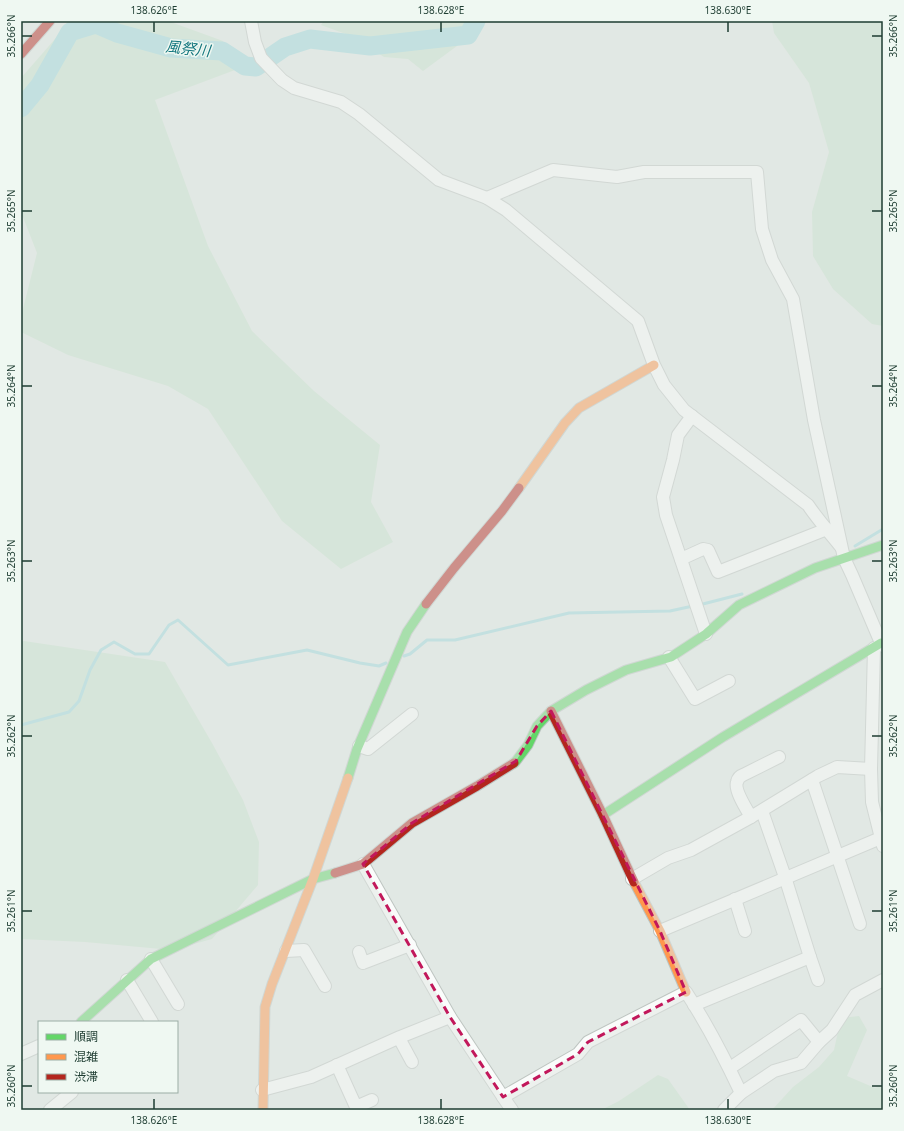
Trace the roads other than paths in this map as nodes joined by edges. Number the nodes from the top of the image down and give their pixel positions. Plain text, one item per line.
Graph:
1 (50, 21) edge
2 (251, 21) edge
3 (21, 54) edge
4 (487, 198) junction
5 (654, 365) junction
6 (692, 416) junction
7 (827, 529) junction
8 (883, 545) edge
9 (842, 552) junction
10 (681, 559) junction
11 (706, 634) junction
12 (879, 646) edge
13 (669, 657) junction
14 (729, 681) dead end
15 (551, 711) junction
16 (412, 714) dead end
17 (359, 746) junction
18 (779, 757) dead end
19 (871, 769) junction
20 (812, 780) junction
21 (762, 811) junction
22 (603, 814) junction
23 (751, 818) junction
24 (882, 840) edge
25 (837, 856) junction
26 (363, 864) junction
27 (785, 878) junction
28 (313, 879) junction
29 (632, 879) junction
30 (735, 899) junction
31 (860, 924) dead end
32 (660, 931) junction
33 (745, 931) dead end
34 (410, 945) junction
35 (286, 951) junction
36 (359, 952) dead end
37 (810, 957) junction
38 (151, 959) junction
39 (127, 980) junction
40 (818, 980) dead end
41 (883, 980) edge
42 (325, 986) dead end
43 (686, 992) junction
44 (178, 1004) dead end
45 (694, 1005) junction
46 (450, 1017) junction
47 (82, 1021) edge
48 (151, 1021) edge
49 (399, 1038) junction
50 (819, 1042) junction
51 (38, 1046) edge
52 (21, 1054) edge
53 (412, 1062) dead end
54 (337, 1065) junction
55 (730, 1068) junction
56 (262, 1090) junction
57 (71, 1093) edge
58 (741, 1093) junction
59 (503, 1097) junction
60 (372, 1100) dead end
61 (50, 1110) edge
62 (263, 1110) edge
63 (512, 1110) edge
64 (724, 1110) edge

1 - 3 street
2 - 4 street
4 - 5 street
4 - 9 street
5 - 6 street
5 - 17 street
6 - 7 street
6 - 10 street
7 - 9 street
7 - 10 street
8 - 9 street
9 - 11 street
9 - 12 street
10 - 11 street
11 - 13 street
12 - 19 street
12 - 22 street
13 - 14 street
13 - 15 street
15 - 22 street
15 - 26 street
16 - 17 street
17 - 28 street
18 - 23 street
19 - 20 street
19 - 24 street
20 - 21 street
20 - 25 street
21 - 23 street
21 - 27 street
22 - 29 street
23 - 29 street
24 - 25 street
25 - 27 street
25 - 31 street
26 - 28 street
26 - 34 street
27 - 30 street
27 - 37 street
28 - 35 street
28 - 38 street
29 - 32 street
30 - 32 street
30 - 33 street
32 - 43 street
34 - 36 street
34 - 46 street
35 - 42 street
35 - 56 street
37 - 40 street
37 - 45 street
38 - 39 street
38 - 44 street
39 - 47 street
39 - 48 street
41 - 50 street
43 - 45 street
43 - 59 street
45 - 55 street
46 - 49 street
46 - 59 street
49 - 53 street
49 - 54 street
50 - 55 street
50 - 58 street
51 - 52 street
54 - 56 street
54 - 60 street
55 - 58 street
56 - 62 street
57 - 61 street
58 - 64 street
59 - 63 street

